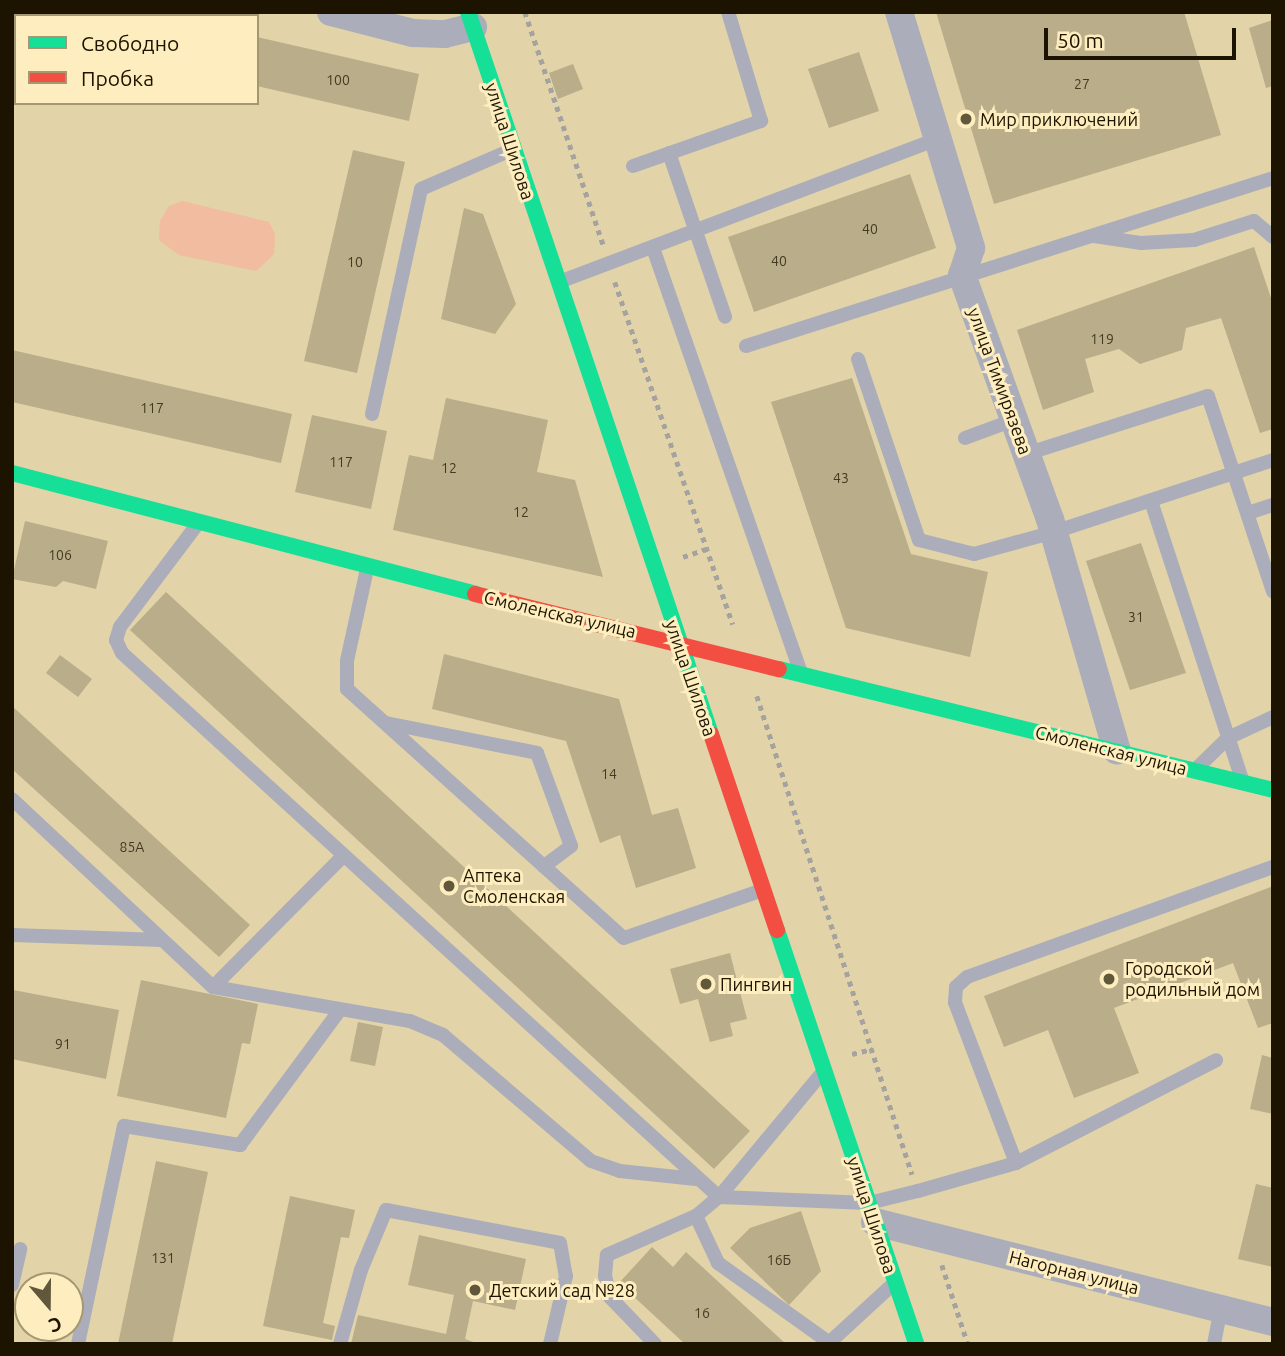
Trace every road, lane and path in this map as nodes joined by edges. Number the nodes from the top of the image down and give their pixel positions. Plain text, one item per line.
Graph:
1 (331, 12) edge
2 (728, 12) edge
3 (899, 12) edge
4 (471, 20) edge
5 (935, 140) junction
6 (513, 149) junction
7 (670, 153) junction
8 (633, 166) dead end
9 (1273, 178) edge
10 (696, 232) junction
11 (1088, 235) junction
12 (1273, 236) edge
13 (653, 248) junction
14 (962, 275) junction
15 (558, 283) junction
16 (725, 317) dead end
17 (746, 346) dead end
18 (858, 359) dead end
19 (372, 414) dead end
20 (1014, 420) junction
21 (965, 438) dead end
22 (1026, 454) junction
23 (1273, 460) edge
24 (12, 473) edge
25 (1234, 473) junction
26 (1151, 501) junction
27 (1273, 505) edge
28 (1248, 513) junction
29 (197, 524) junction
30 (1054, 532) junction
31 (367, 568) junction
32 (1273, 591) edge
33 (680, 644) junction
34 (800, 673) junction
35 (1273, 717) edge
36 (385, 723) junction
37 (1228, 737) junction
38 (1117, 751) junction
39 (1194, 770) junction
40 (1243, 782) junction
41 (1273, 790) edge
42 (12, 799) edge
43 (343, 856) junction
44 (544, 866) junction
45 (1273, 867) edge
46 (763, 890) junction
47 (12, 935) edge
48 (162, 940) junction
49 (213, 987) junction
50 (340, 1010) junction
51 (1216, 1060) dead end
52 (824, 1070) junction
53 (1016, 1163) junction
54 (696, 1180) junction
55 (719, 1197) junction
56 (872, 1212) junction
57 (696, 1216) junction
58 (20, 1249) dead end
59 (895, 1282) junction
60 (12, 1286) edge
61 (1222, 1309) junction
62 (1273, 1322) edge
63 (830, 1343) edge
64 (78, 1344) edge
65 (340, 1344) edge
66 (550, 1344) edge
67 (655, 1344) edge
68 (916, 1344) edge
69 (1214, 1344) edge

1 - 4 street
2 - 7 lane
3 - 5 street
4 - 6 main road, улица Шилова
5 - 10 lane
5 - 14 street
6 - 15 main road, улица Шилова
6 - 19 lane
7 - 8 lane
7 - 10 lane
9 - 11 lane
10 - 13 lane
10 - 16 lane
11 - 12 lane
11 - 14 lane
13 - 15 lane
13 - 34 lane
14 - 17 lane
14 - 20 street, улица Тимирязева
15 - 33 main road, улица Шилова
18 - 30 lane
20 - 21 lane
20 - 22 street, улица Тимирязева
22 - 25 lane
22 - 30 street, улица Тимирязева
23 - 25 lane
24 - 29 main road, Смоленская улица
25 - 26 lane
25 - 28 lane
26 - 30 lane
26 - 37 lane
27 - 28 lane
28 - 32 lane
29 - 31 main road, Смоленская улица
29 - 43 lane
30 - 38 street, улица Тимирязева
31 - 33 main road, Смоленская улица
31 - 36 lane
33 - 34 main road, Смоленская улица
33 - 46 main road, улица Шилова
34 - 38 main road, Смоленская улица
35 - 37 lane
36 - 44 lane
36 - 44 lane
37 - 39 lane
37 - 40 lane
38 - 39 main road, Смоленская улица
39 - 40 main road, Смоленская улица
40 - 41 main road, Смоленская улица
42 - 48 lane
43 - 49 lane
43 - 54 lane
44 - 46 lane
45 - 53 lane
46 - 52 main road, улица Шилова
47 - 48 lane
48 - 49 lane
49 - 50 lane
50 - 54 lane
50 - 64 lane
51 - 53 lane
52 - 55 lane
52 - 56 main road, улица Шилова
53 - 56 lane
54 - 55 lane
55 - 56 lane
55 - 57 lane
56 - 59 main road, улица Шилова
56 - 61 street, Нагорная улица
57 - 63 lane
57 - 67 lane
58 - 60 lane
59 - 63 lane
59 - 68 main road, улица Шилова
61 - 62 street, Нагорная улица
61 - 69 lane
65 - 66 lane

